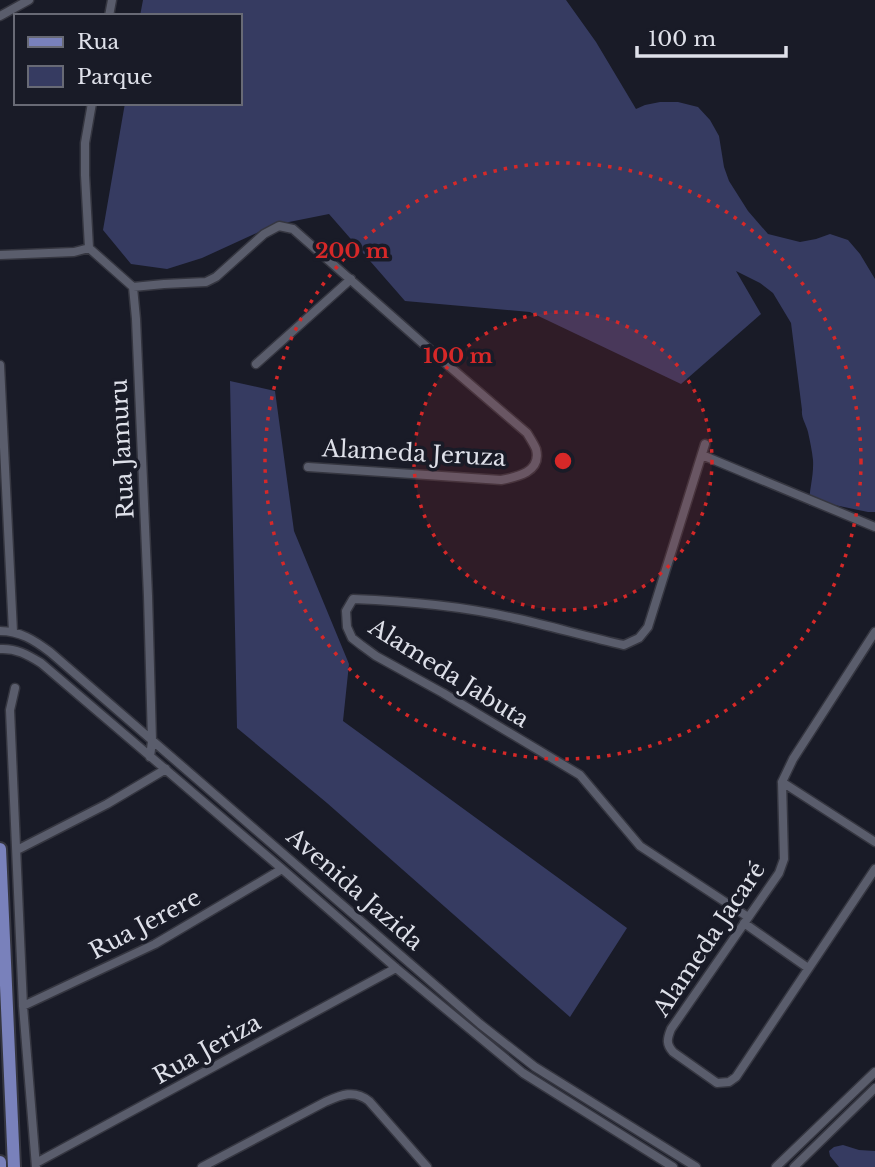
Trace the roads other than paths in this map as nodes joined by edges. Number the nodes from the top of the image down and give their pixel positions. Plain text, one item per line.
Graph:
1 (29, 0) edge
2 (0, 16) edge
3 (92, 105) edge
4 (89, 248) junction
5 (0, 256) edge
6 (351, 279) junction
7 (133, 288) junction
8 (256, 363) dead end
9 (0, 365) edge
10 (705, 444) dead end
11 (702, 455) junction
12 (308, 467) dead end
13 (875, 527) edge
14 (0, 631) edge
15 (13, 632) junction
16 (875, 632) edge
17 (0, 649) edge
18 (15, 688) dead end
19 (152, 741) junction
20 (150, 757) junction
21 (166, 769) junction
22 (782, 782) junction
23 (875, 842) edge
24 (0, 849) edge
25 (17, 850) junction
26 (292, 860) junction
27 (282, 869) junction
28 (875, 869) edge
29 (746, 920) junction
30 (406, 958) junction
31 (396, 968) junction
32 (808, 968) junction
33 (23, 1006) junction
34 (8, 1008) junction
35 (0, 1034) edge
36 (875, 1072) edge
37 (875, 1088) edge
38 (36, 1165) edge
39 (14, 1167) edge
40 (202, 1167) edge
41 (427, 1167) edge
42 (673, 1167) edge
43 (696, 1167) edge
44 (776, 1167) edge
45 (794, 1167) edge

1 - 2 street
3 - 4 street
4 - 5 street
4 - 7 street
6 - 7 street, Alameda Jeruza
6 - 8 street
6 - 12 street, Alameda Jeruza
7 - 19 street, Rua Jamuru
9 - 15 street
10 - 11 street, Alameda Jabuta
11 - 13 street
11 - 29 street, Alameda Jabuta
14 - 15 street, Avenida Jazida
15 - 19 street, Avenida Jazida
16 - 22 street, Alameda Jacaré
17 - 20 street, Avenida Jazida
18 - 25 street
19 - 20 street, Rua Jamuru
19 - 26 street, Avenida Jazida
20 - 21 street, Avenida Jazida
21 - 25 street
21 - 27 street, Avenida Jazida
22 - 23 street
22 - 29 street, Alameda Jacaré
24 - 34 main road
25 - 33 street
26 - 27 street, Rua Jerere
26 - 30 street, Avenida Jazida
27 - 31 street, Avenida Jazida
27 - 33 street, Rua Jerere
28 - 32 street, Alameda Jacaré
29 - 32 street
29 - 32 street, Alameda Jacaré
30 - 31 street, Rua Jeriza
30 - 43 street, Avenida Jazida
31 - 38 street, Rua Jeriza
31 - 42 street, Avenida Jazida
33 - 38 street
34 - 35 main road
34 - 39 main road
36 - 44 street
37 - 45 street
40 - 41 street

